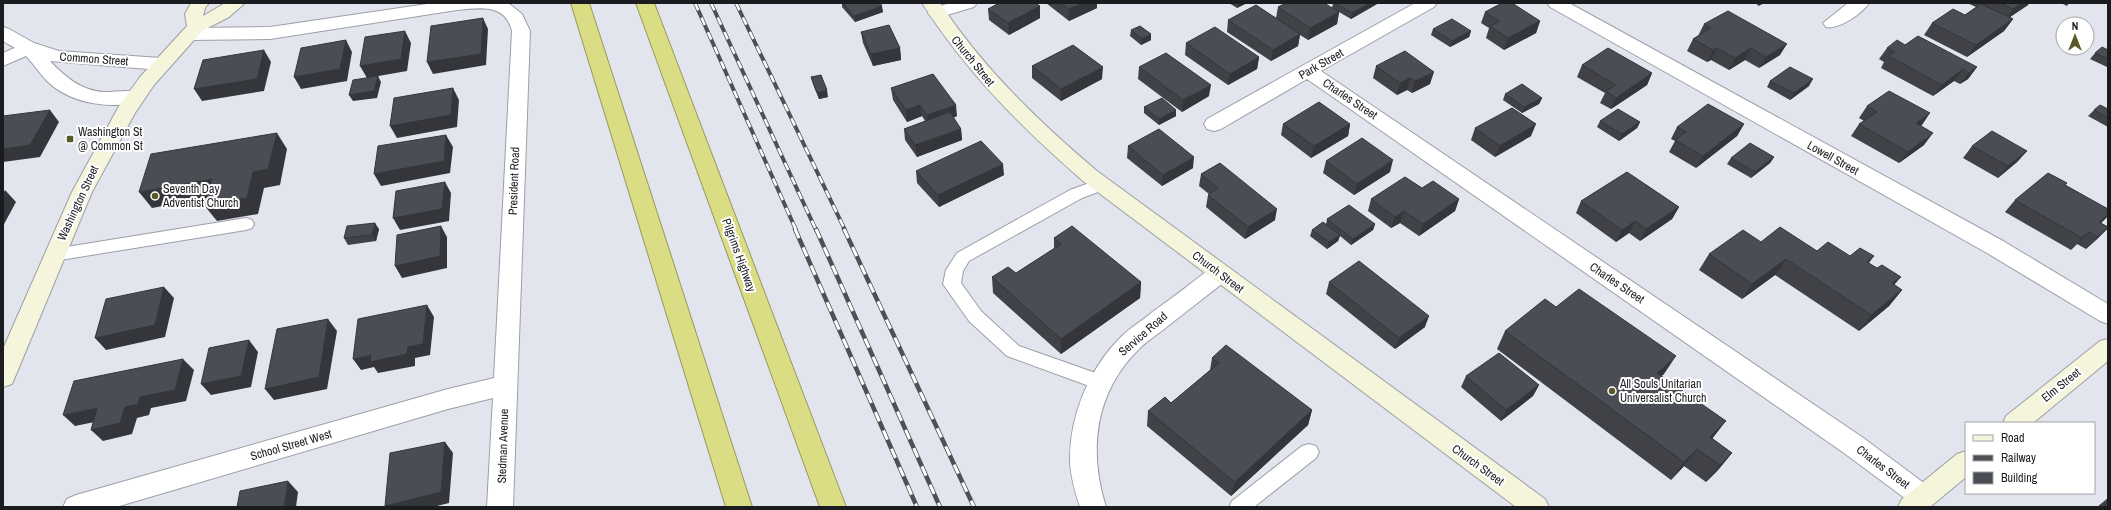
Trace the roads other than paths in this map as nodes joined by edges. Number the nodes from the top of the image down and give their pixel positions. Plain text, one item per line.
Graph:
1 (200, 3) edge
2 (236, 3) edge
3 (482, 3) edge
4 (580, 3) edge
5 (645, 3) edge
6 (968, 3) edge
7 (1428, 3) edge
8 (1556, 3) edge
9 (1860, 3) edge
10 (934, 8) edge
11 (1832, 23) dead end
12 (192, 30) junction
13 (3, 33) edge
14 (28, 48) junction
15 (3, 60) edge
16 (161, 64) junction
17 (1308, 71) junction
18 (135, 98) junction
19 (1214, 124) dead end
20 (1100, 184) junction
21 (246, 224) dead end
22 (54, 255) junction
23 (1220, 273) junction
24 (2108, 315) edge
25 (2108, 348) edge
26 (3, 377) edge
27 (1100, 382) junction
28 (505, 385) junction
29 (2016, 422) edge
30 (1309, 452) dead end
31 (1965, 463) edge
32 (1917, 502) edge
33 (76, 507) edge
34 (500, 507) edge
35 (739, 507) edge
36 (833, 507) edge
37 (1093, 507) edge
38 (1239, 507) edge
39 (1536, 507) edge

1 - 12 main road
2 - 12 main road, Washington Street
3 - 12 street, President Road
3 - 28 street, President Road
4 - 35 highway
5 - 36 highway, Pilgrims Highway
6 - 10 street
7 - 17 street, Park Street
8 - 24 street, Lowell Street
9 - 11 street
10 - 20 main road, Church Street
12 - 16 main road, Washington Street
13 - 14 street, Common Street
14 - 15 street
14 - 16 street, Common Street
14 - 18 street, Common Street
16 - 18 main road, Washington Street
17 - 19 street, Park Street
17 - 32 street, Charles Street
18 - 22 main road, Washington Street
20 - 23 main road, Church Street
20 - 27 lane
21 - 22 lane
22 - 26 main road, Washington Street
23 - 27 street, Service Road
23 - 39 main road, Church Street
25 - 29 main road, Elm Street
27 - 37 street, Service Road
28 - 33 street, School Street West
28 - 34 street, Stedman Avenue
30 - 38 lane
31 - 32 main road

